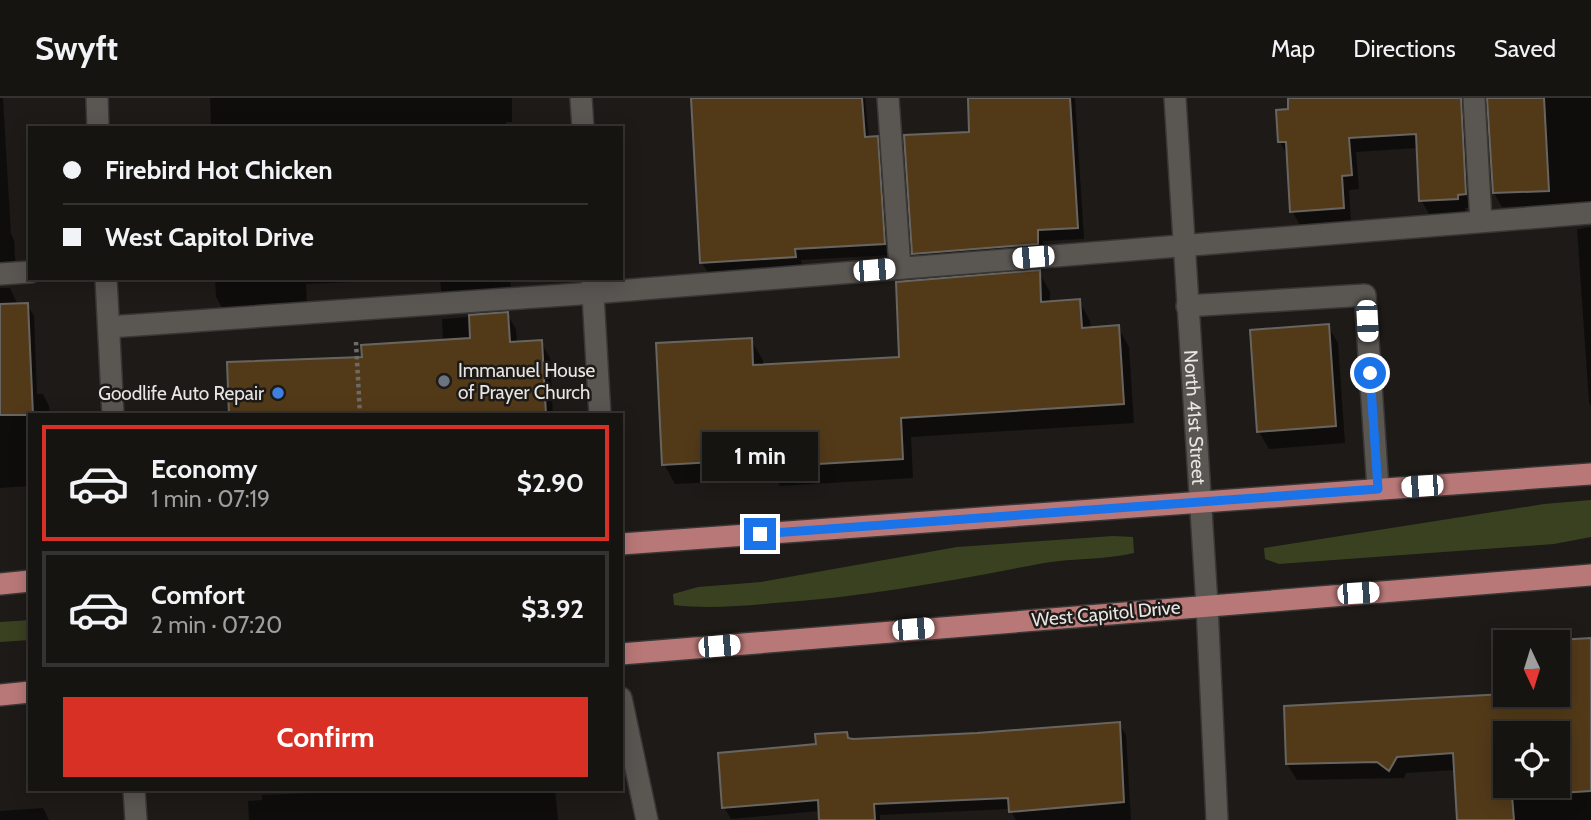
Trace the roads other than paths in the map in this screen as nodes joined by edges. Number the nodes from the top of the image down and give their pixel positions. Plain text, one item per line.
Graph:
1 (97, 98) edge
2 (581, 98) edge
3 (888, 98) edge
4 (1175, 98) edge
5 (1474, 98) edge
6 (98, 126) edge
7 (583, 126) edge
8 (1591, 213) edge
9 (1481, 221) junction
10 (1183, 245) junction
11 (900, 268) junction
12 (28, 272) edge
13 (0, 274) edge
14 (106, 280) edge
15 (592, 286) edge
16 (1187, 306) junction
17 (109, 327) junction
18 (113, 413) edge
19 (600, 413) edge
20 (1591, 474) edge
21 (1378, 489) junction
22 (1199, 503) junction
23 (623, 544) edge
24 (1591, 575) edge
25 (28, 581) edge
26 (0, 584) edge
27 (1207, 605) junction
28 (623, 654) edge
29 (28, 692) edge
30 (0, 695) edge
31 (623, 707) edge
32 (134, 791) edge
33 (136, 820) edge
34 (648, 820) edge
35 (1217, 820) edge

1 - 6 street
2 - 7 street
3 - 11 street
4 - 10 street, North 41st Street
5 - 9 street
8 - 9 street
9 - 10 street
10 - 11 street
10 - 16 street, North 41st Street
11 - 15 street
12 - 13 street
14 - 17 street
15 - 17 street
15 - 19 street
16 - 21 street
16 - 22 street, North 41st Street
17 - 18 street
20 - 21 main road
21 - 22 main road
22 - 23 main road
22 - 27 street, North 41st Street
24 - 27 main road, West Capitol Drive
25 - 26 main road
27 - 28 main road, West Capitol Drive
27 - 35 street, North 41st Street
29 - 30 main road
31 - 34 street
32 - 33 street

